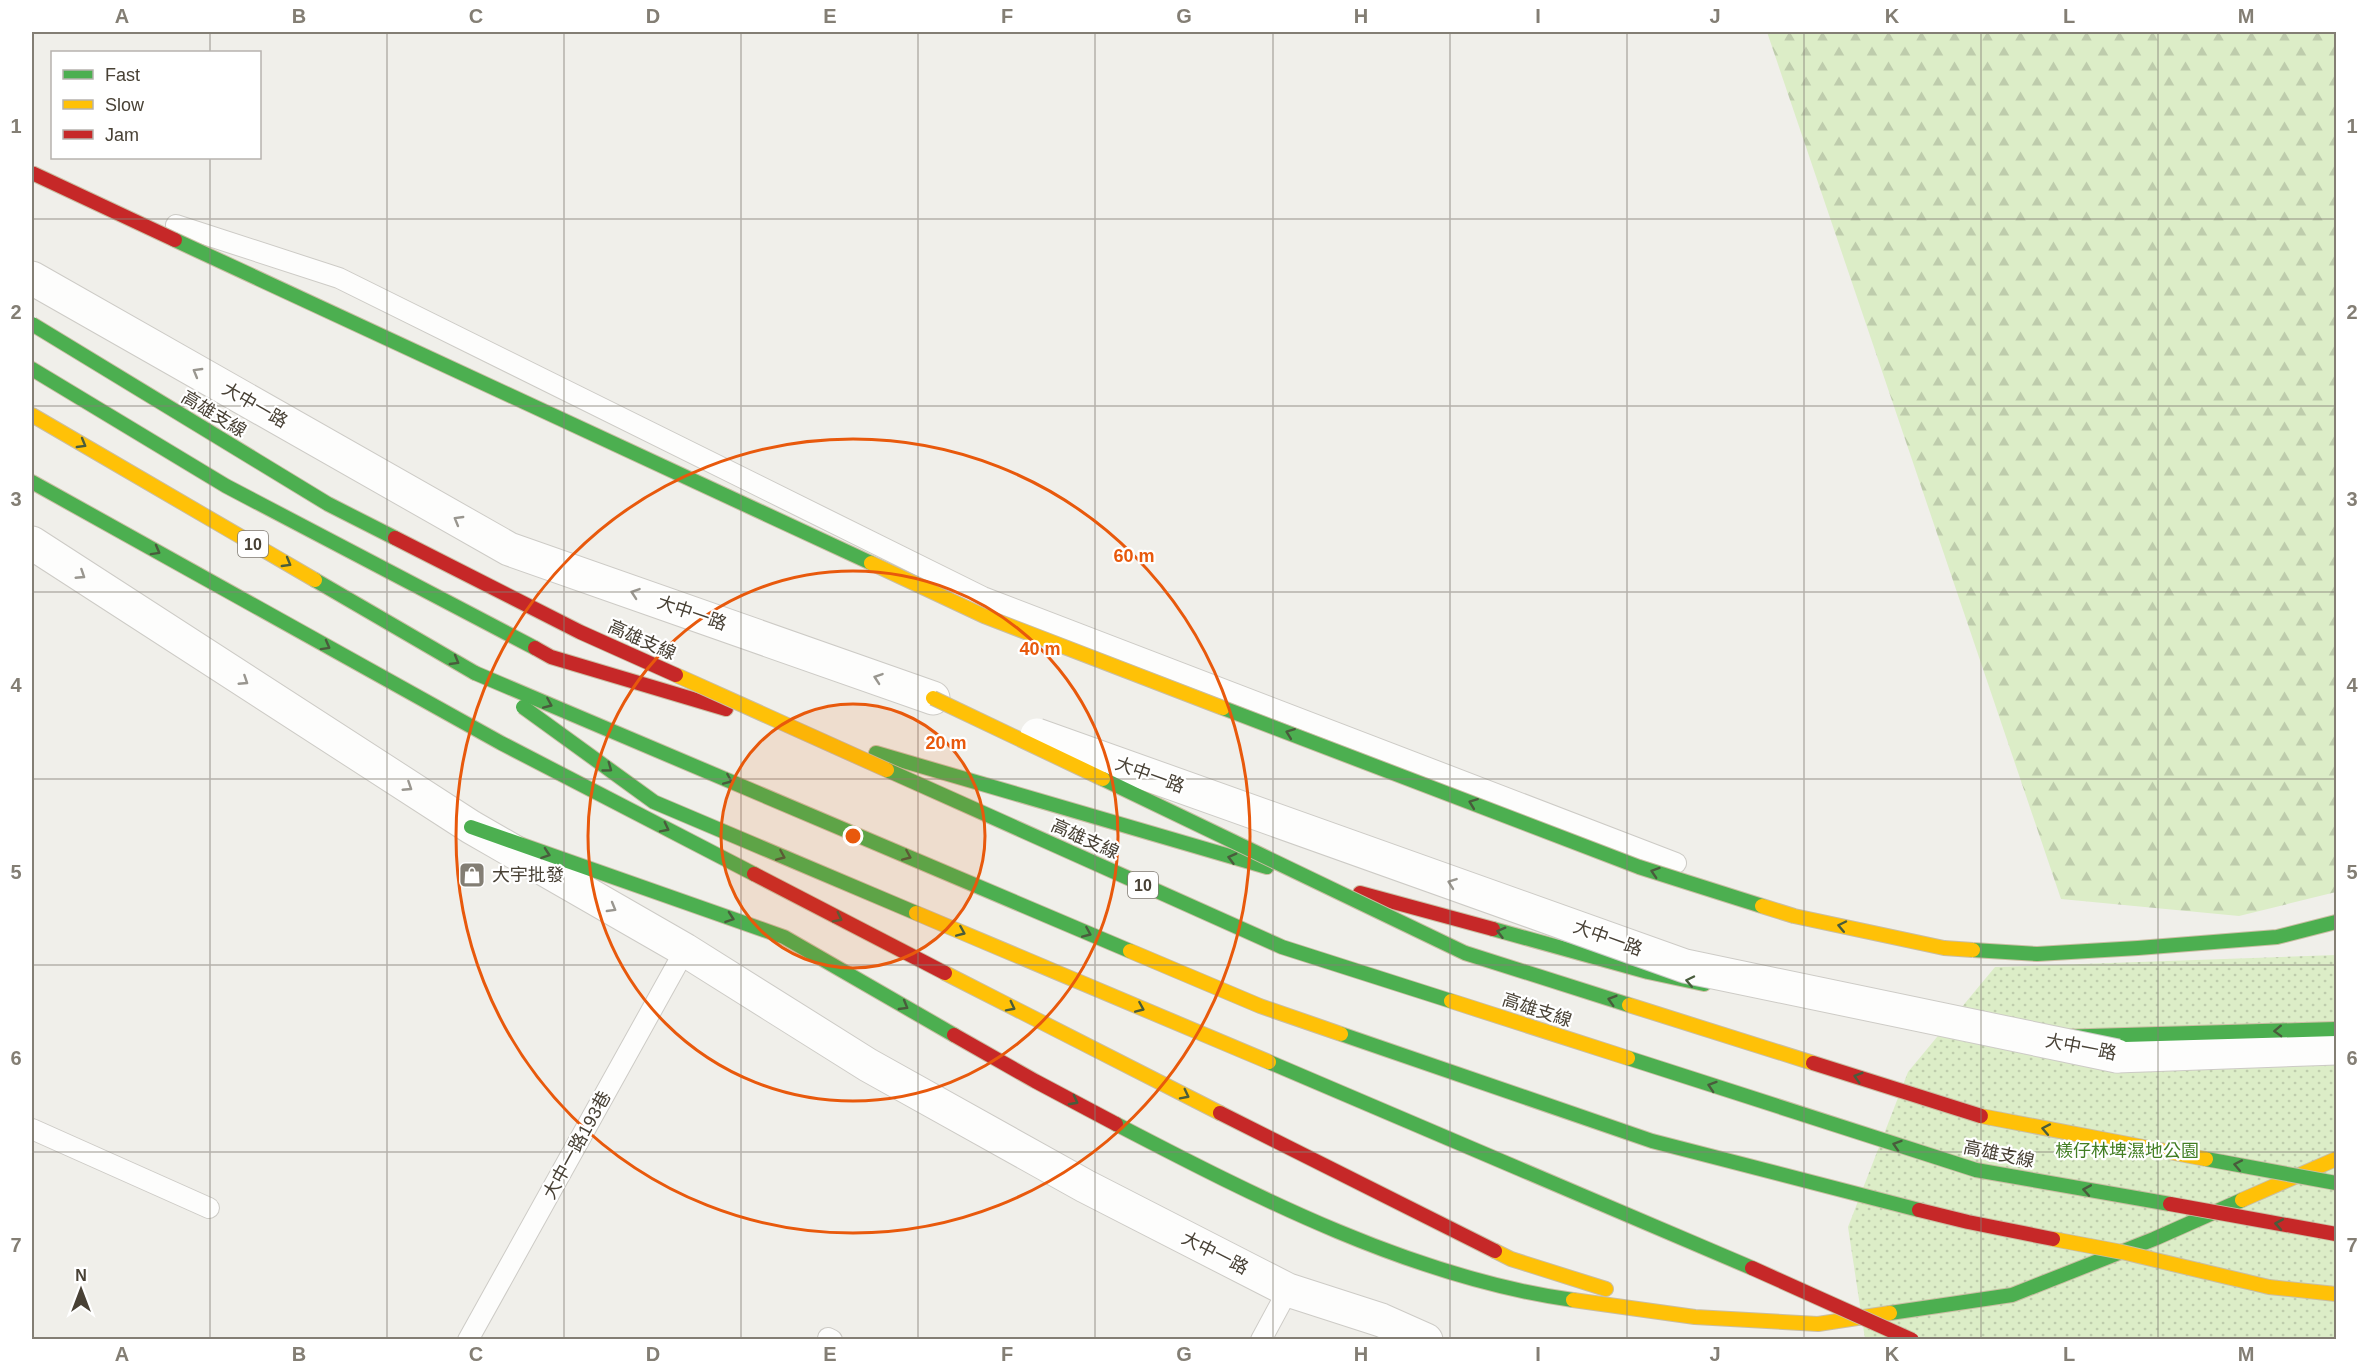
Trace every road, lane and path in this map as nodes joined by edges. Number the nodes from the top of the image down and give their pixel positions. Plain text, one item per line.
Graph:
1 (32, 173) edge
2 (32, 178) edge
3 (32, 278) edge
4 (32, 324) edge
5 (32, 369) edge
6 (32, 414) edge
7 (32, 482) edge
8 (32, 543) edge
9 (475, 673) junction
10 (933, 698) junction
11 (471, 827) junction
12 (2337, 917) edge
13 (2337, 922) edge
14 (685, 950) junction
15 (2337, 1029) edge
16 (2337, 1048) edge
17 (32, 1130) edge
18 (2337, 1159) edge
19 (2337, 1183) edge
20 (210, 1208) dead end
21 (2337, 1234) edge
22 (1288, 1290) junction
23 (2337, 1294) edge
24 (1695, 1317) junction
25 (468, 1340) edge
26 (1261, 1340) edge
27 (1372, 1340) edge
28 (1426, 1340) edge
29 (1912, 1340) edge

13 -> 1 highway, bridge
2 - 12 lane
10 -> 3 street, 大中一路
21 -> 4 highway, 高雄支線 / 10, bridge
15 -> 5 highway
6 -> 9 highway, 10
7 -> 24 highway
8 -> 11 street, 大中一路
9 -> 23 highway, 10, bridge
9 -> 29 highway, bridge
16 -> 10 street, 大中一路, bridge
19 -> 10 highway, bridge
11 -> 14 street, 大中一路
11 -> 24 highway
14 - 22 street, 大中一路
14 - 25 lane, 大中一路193巷
17 - 20 lane
18 - 24 highway
22 - 26 lane
22 - 27 street
22 - 28 street, 大中一路

